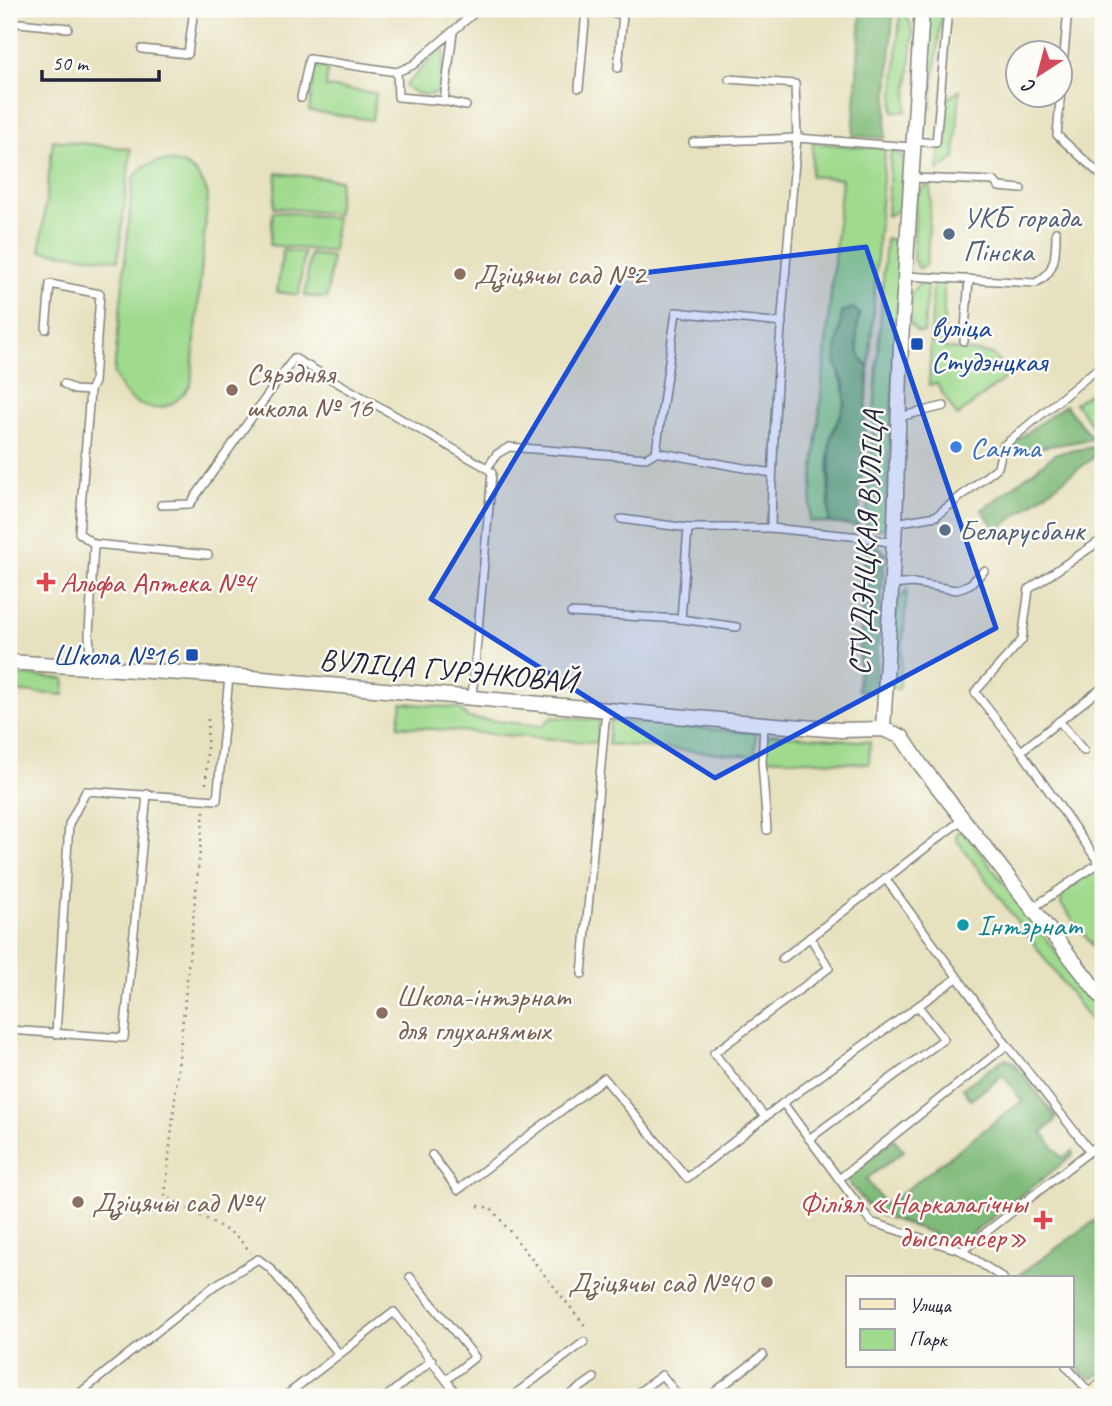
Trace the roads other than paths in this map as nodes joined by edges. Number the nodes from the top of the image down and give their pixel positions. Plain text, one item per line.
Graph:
1 (194, 9) edge
2 (474, 9) edge
3 (561, 9) edge
4 (922, 9) edge
5 (948, 9) edge
6 (1068, 9) edge
7 (586, 11) junction
8 (9, 22) edge
9 (68, 28) dead end
10 (453, 31) junction
11 (142, 49) dead end
12 (618, 68) dead end
13 (397, 72) junction
14 (729, 79) dead end
15 (579, 88) dead end
16 (301, 98) dead end
17 (444, 102) junction
18 (466, 106) dead end
19 (797, 138) junction
20 (693, 142) dead end
21 (912, 144) junction
22 (910, 177) junction
23 (1103, 177) edge
24 (1021, 188) dead end
25 (1056, 232) dead end
26 (905, 276) junction
27 (969, 279) junction
28 (782, 323) junction
29 (46, 329) dead end
30 (964, 341) dead end
31 (1103, 364) edge
32 (64, 383) dead end
33 (90, 391) junction
34 (944, 406) dead end
35 (899, 417) junction
36 (656, 452) junction
37 (487, 468) junction
38 (772, 473) junction
39 (161, 505) dead end
40 (621, 519) dead end
41 (895, 523) junction
42 (688, 527) junction
43 (771, 528) junction
44 (1103, 539) edge
45 (893, 543) junction
46 (94, 544) junction
47 (208, 555) dead end
48 (985, 571) dead end
49 (892, 585) junction
50 (572, 613) dead end
51 (681, 618) junction
52 (737, 627) dead end
53 (9, 662) edge
54 (91, 667) junction
55 (229, 676) junction
56 (1103, 687) edge
57 (472, 699) junction
58 (606, 710) junction
59 (1059, 721) junction
60 (764, 724) junction
61 (883, 729) junction
62 (1021, 751) junction
63 (1084, 751) dead end
64 (147, 794) junction
65 (964, 818) junction
66 (767, 830) dead end
67 (1101, 861) edge
68 (885, 878) junction
69 (1034, 907) junction
70 (810, 937) junction
71 (782, 959) dead end
72 (582, 974) dead end
73 (957, 978) junction
74 (1103, 999) edge
75 (918, 1006) junction
76 (9, 1030) edge
77 (56, 1034) junction
78 (1006, 1045) junction
79 (783, 1103) junction
80 (765, 1117) junction
81 (809, 1139) junction
82 (1103, 1141) edge
83 (1090, 1151) junction
84 (432, 1156) dead end
85 (839, 1179) junction
86 (962, 1251) junction
87 (1000, 1276) edge
88 (410, 1277) dead end
89 (584, 1342) dead end
90 (339, 1354) junction
91 (763, 1355) dead end
92 (432, 1360) junction
93 (1068, 1368) edge
94 (594, 1378) dead end
95 (447, 1379) junction
96 (1096, 1394) edge
97 (75, 1397) edge
98 (284, 1397) edge
99 (386, 1397) edge
100 (459, 1397) edge
101 (511, 1397) edge
102 (567, 1397) edge
103 (632, 1397) edge
104 (679, 1397) edge
105 (721, 1397) edge

1 - 11 lane
2 - 10 lane
3 - 7 lane
4 - 21 street, СТУДЭНЦКАЯ ВУЛІЦА
5 - 21 lane
6 - 23 lane
7 - 12 lane
7 - 15 lane
8 - 9 lane
10 - 13 lane
10 - 17 lane
13 - 16 lane
13 - 17 lane
14 - 19 lane
17 - 18 lane
19 - 20 lane
19 - 21 lane
19 - 28 lane
21 - 22 street, СТУДЭНЦКАЯ ВУЛІЦА
22 - 24 lane
22 - 26 street, СТУДЭНЦКАЯ ВУЛІЦА
25 - 27 lane
26 - 27 lane
26 - 35 street, СТУДЭНЦКАЯ ВУЛІЦА
27 - 30 lane
28 - 36 lane
28 - 38 lane
29 - 33 lane
31 - 41 lane
32 - 33 lane
33 - 46 lane
34 - 35 lane
35 - 41 street, СТУДЭНЦКАЯ ВУЛІЦА
36 - 37 lane
36 - 38 lane
37 - 39 lane
37 - 57 lane
38 - 43 lane
40 - 42 lane
41 - 45 street, СТУДЭНЦКАЯ ВУЛІЦА
42 - 43 lane
42 - 51 lane
43 - 45 lane
44 - 62 lane
45 - 49 street, СТУДЭНЦКАЯ ВУЛІЦА
46 - 47 lane
46 - 54 lane
48 - 49 lane
49 - 61 street, СТУДЭНЦКАЯ ВУЛІЦА
50 - 51 lane
51 - 52 lane
53 - 54 street, ВУЛІЦА ГУРЭНКОВАЙ
54 - 55 street, ВУЛІЦА ГУРЭНКОВАЙ
55 - 57 street, ВУЛІЦА ГУРЭНКОВАЙ
55 - 64 lane
56 - 59 lane
57 - 58 street, ВУЛІЦА ГУРЭНКОВАЙ
58 - 60 street, ВУЛІЦА ГУРЭНКОВАЙ
58 - 72 lane
59 - 62 lane
59 - 63 lane
60 - 61 street, ВУЛІЦА ГУРЭНКОВАЙ
60 - 66 lane
61 - 65 street
62 - 67 lane
64 - 77 lane
64 - 77 lane
65 - 68 lane
65 - 69 street
67 - 69 lane
68 - 70 lane
68 - 73 lane
69 - 74 street
70 - 71 lane
70 - 80 lane
73 - 75 lane
73 - 78 lane
75 - 79 lane
75 - 81 lane
76 - 77 lane
78 - 83 lane
78 - 85 lane
79 - 80 lane
79 - 81 lane
80 - 84 lane
81 - 85 lane
82 - 83 lane
83 - 86 lane
85 - 86 lane
86 - 87 lane
88 - 95 lane
89 - 101 lane
90 - 92 lane
90 - 97 lane
90 - 98 lane
91 - 105 lane
92 - 95 lane
92 - 99 lane
93 - 96 lane
94 - 102 lane
95 - 100 lane
103 - 104 lane

